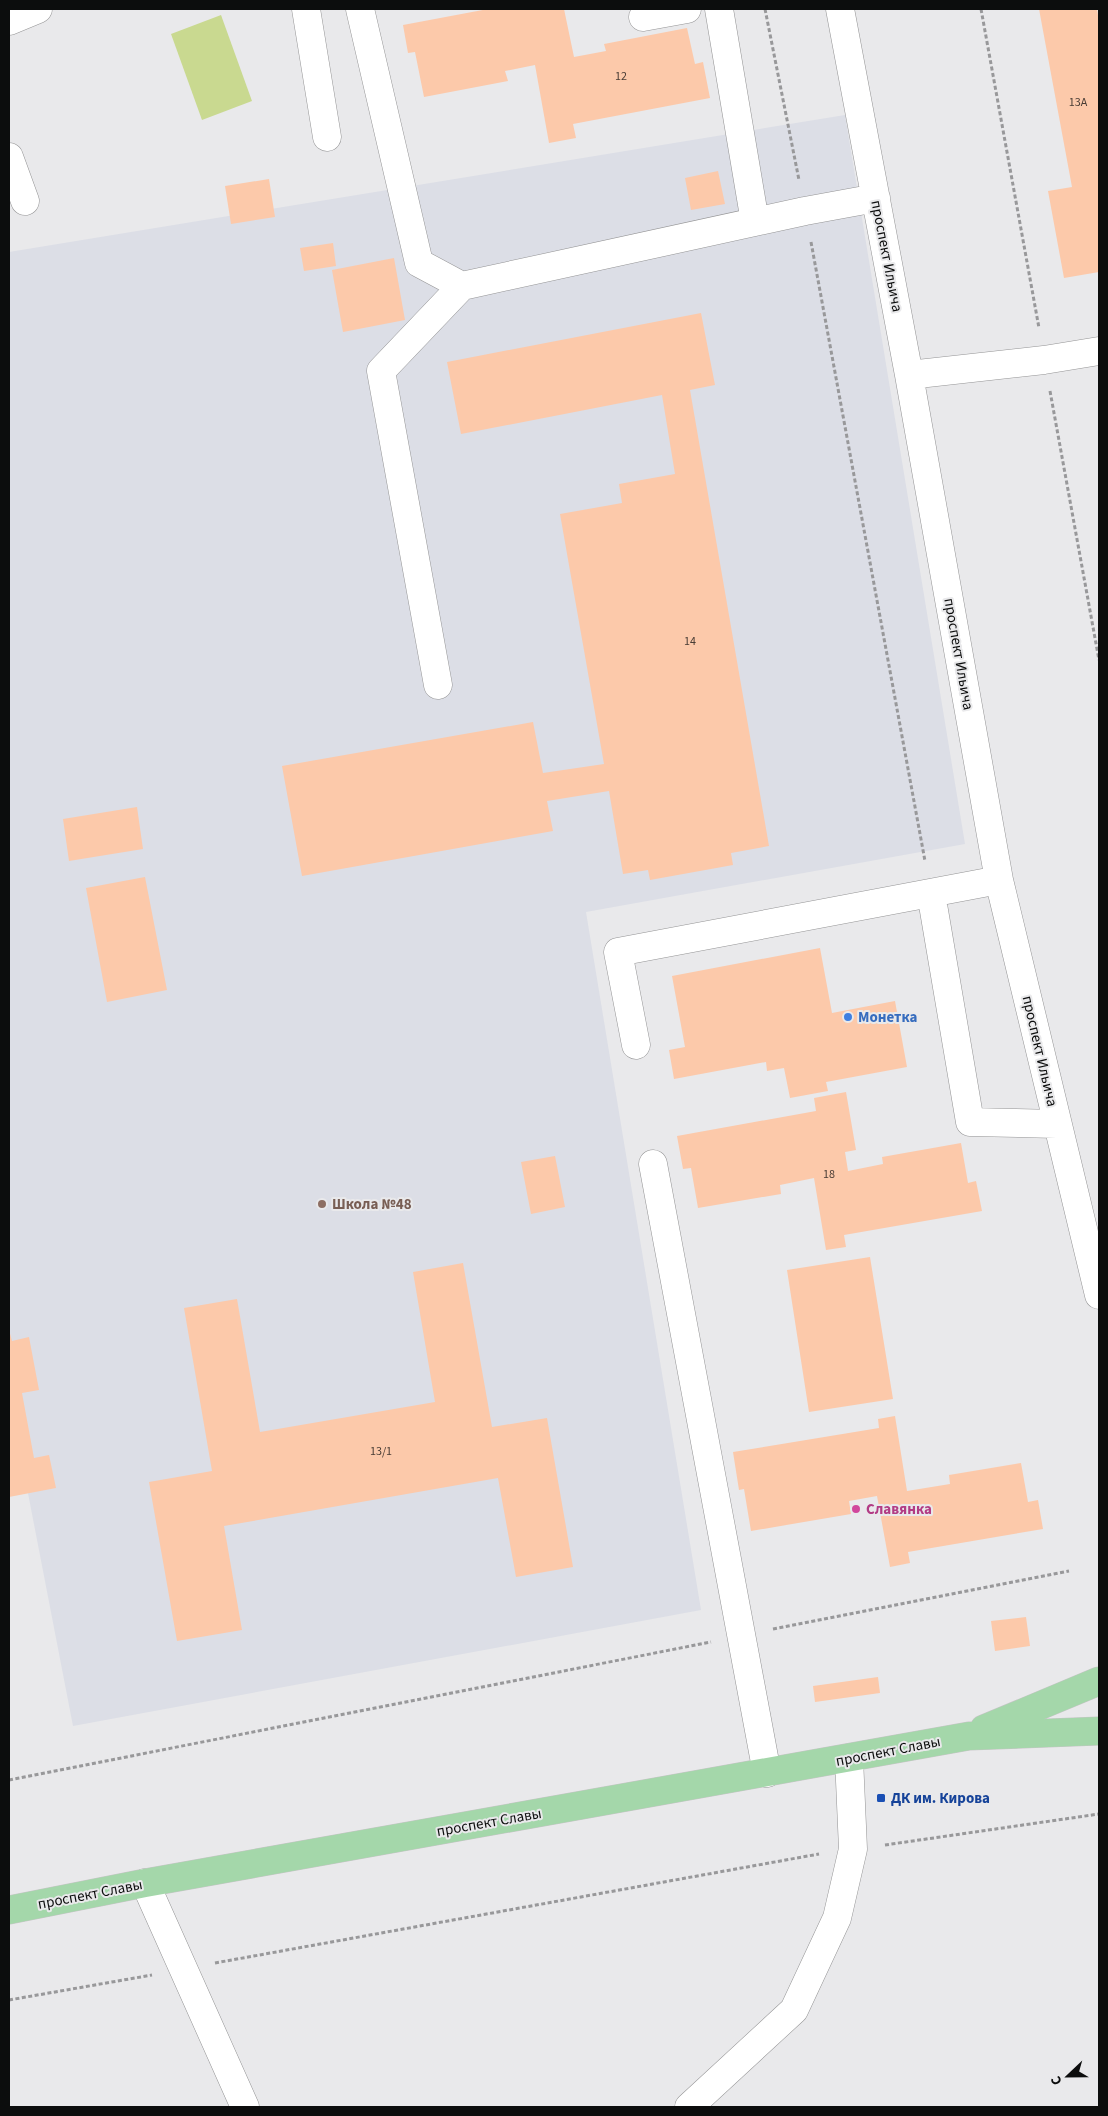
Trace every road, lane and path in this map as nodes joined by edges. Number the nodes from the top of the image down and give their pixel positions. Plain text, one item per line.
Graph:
1 (38, 9) edge
2 (306, 9) edge
3 (360, 9) edge
4 (686, 9) edge
5 (719, 9) edge
6 (765, 9) edge
7 (840, 9) edge
8 (643, 17) dead end
9 (9, 21) edge
10 (327, 137) dead end
11 (9, 156) edge
12 (876, 198) junction
13 (25, 201) dead end
14 (805, 211) junction
15 (755, 222) junction
16 (462, 286) junction
17 (1099, 350) edge
18 (909, 375) junction
19 (438, 685) dead end
20 (999, 880) junction
21 (931, 893) junction
22 (636, 1045) dead end
23 (1058, 1124) junction
24 (653, 1164) dead end
25 (1099, 1295) edge
26 (1069, 1571) dead end
27 (740, 1636) junction
28 (1099, 1681) edge
29 (1099, 1731) edge
30 (969, 1736) junction
31 (849, 1758) junction
32 (767, 1773) junction
33 (9, 1780) edge
34 (1099, 1814) edge
35 (853, 1849) junction
36 (145, 1883) junction
37 (9, 1910) edge
38 (184, 1969) junction
39 (9, 2000) edge
40 (245, 2107) edge
41 (689, 2107) edge

1 - 9 street
2 - 10 street
3 - 16 street
4 - 8 street
5 - 15 street
6 - 14 path
7 - 12 street, проспект Ильича
11 - 13 street
12 - 14 street
12 - 18 street, проспект Ильича
14 - 15 street
14 - 21 path
15 - 16 street
16 - 19 street
17 - 18 street
18 - 20 street, проспект Ильича
20 - 21 street
20 - 23 street, проспект Ильича
21 - 22 street
21 - 23 street
23 - 25 street, проспект Ильича
24 - 27 street
26 - 27 path
27 - 32 street
27 - 33 path
28 - 30 main road, проспект Славы
29 - 30 main road, проспект Славы
30 - 31 main road, проспект Славы
31 - 32 main road, проспект Славы
31 - 35 street
32 - 36 main road, проспект Славы
34 - 35 path
35 - 38 path
35 - 41 street
36 - 37 main road, проспект Славы
36 - 38 street
38 - 39 path
38 - 40 street

